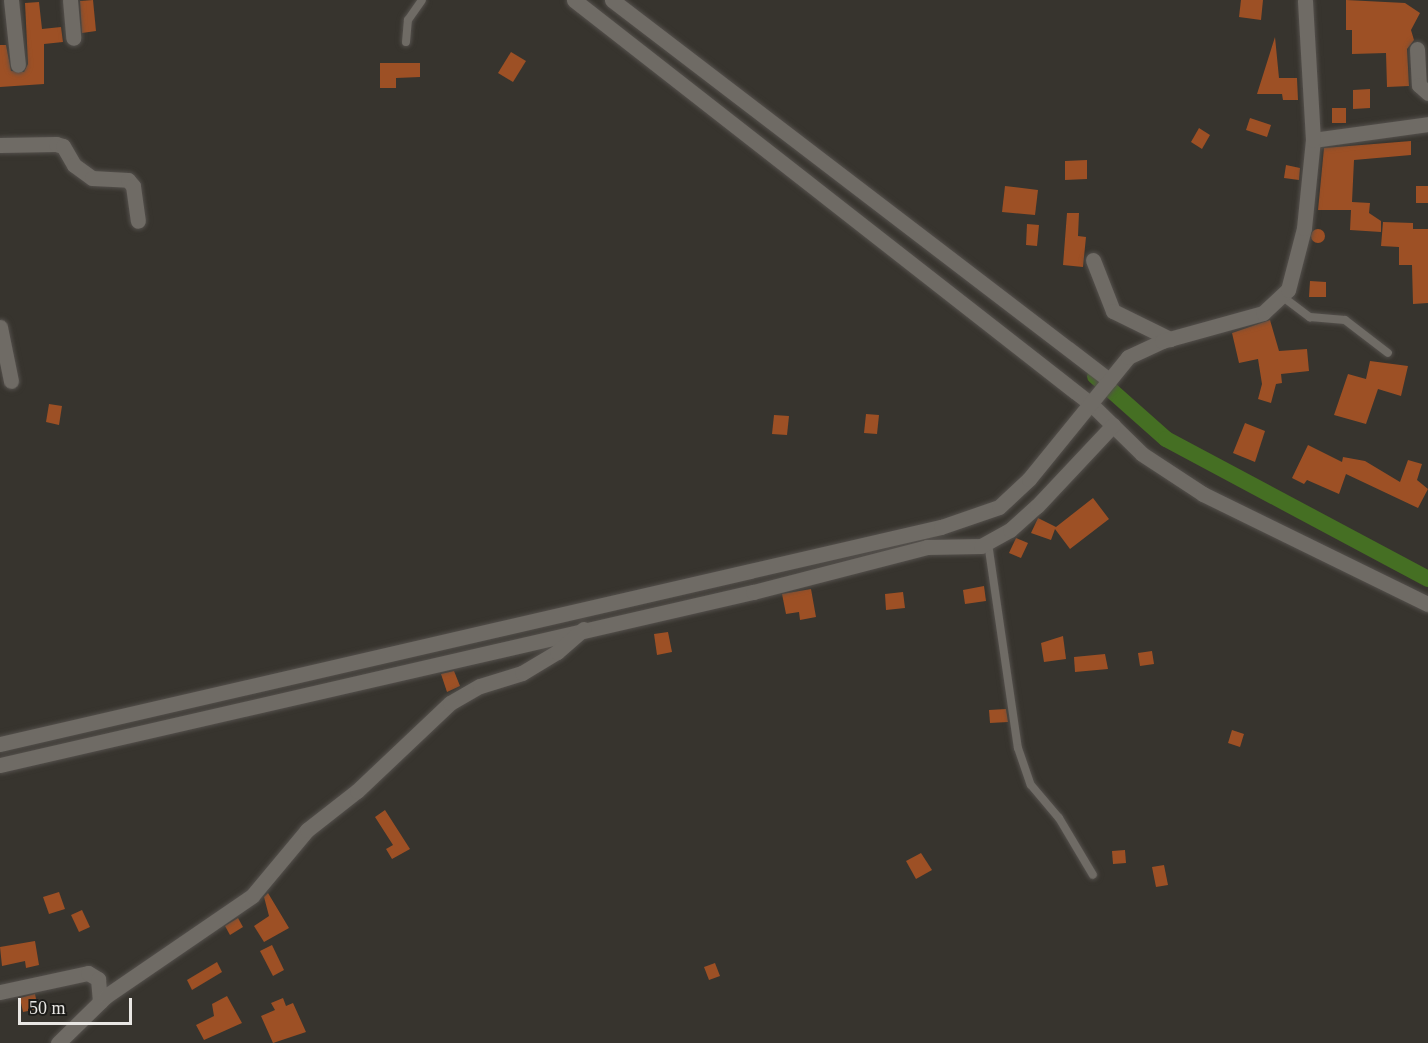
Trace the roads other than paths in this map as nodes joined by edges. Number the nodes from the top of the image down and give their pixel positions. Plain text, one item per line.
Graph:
1 (11, 0) edge
2 (70, 0) edge
3 (422, 0) edge
4 (573, 0) edge
5 (612, 0) edge
6 (1305, 0) edge
7 (73, 38) dead end
8 (406, 42) dead end
9 (1418, 49) dead end
10 (18, 65) dead end
11 (1428, 93) edge
12 (1428, 124) edge
13 (1313, 140) junction
14 (0, 145) edge
15 (138, 221) dead end
16 (1093, 260) dead end
17 (1283, 297) junction
18 (1, 334) edge
19 (1170, 339) junction
20 (1388, 353) dead end
21 (11, 381) dead end
22 (1100, 393) junction
23 (1113, 425) junction
24 (988, 543) junction
25 (1428, 604) edge
26 (583, 629) junction
27 (0, 744) edge
28 (0, 765) edge
29 (1093, 875) dead end
30 (0, 992) edge
31 (100, 1002) junction
32 (58, 1043) edge

1 - 10 street
2 - 7 street
3 - 8 lane
4 - 22 street
5 - 22 street
6 - 13 street
9 - 11 street
12 - 13 street
13 - 17 street
14 - 15 street
16 - 19 street
17 - 19 street
17 - 20 lane
18 - 21 street
19 - 22 street
22 - 23 street
22 - 27 street
23 - 24 street
23 - 25 street
24 - 26 street
24 - 29 lane
26 - 28 street
26 - 31 street
30 - 31 street
31 - 32 street

